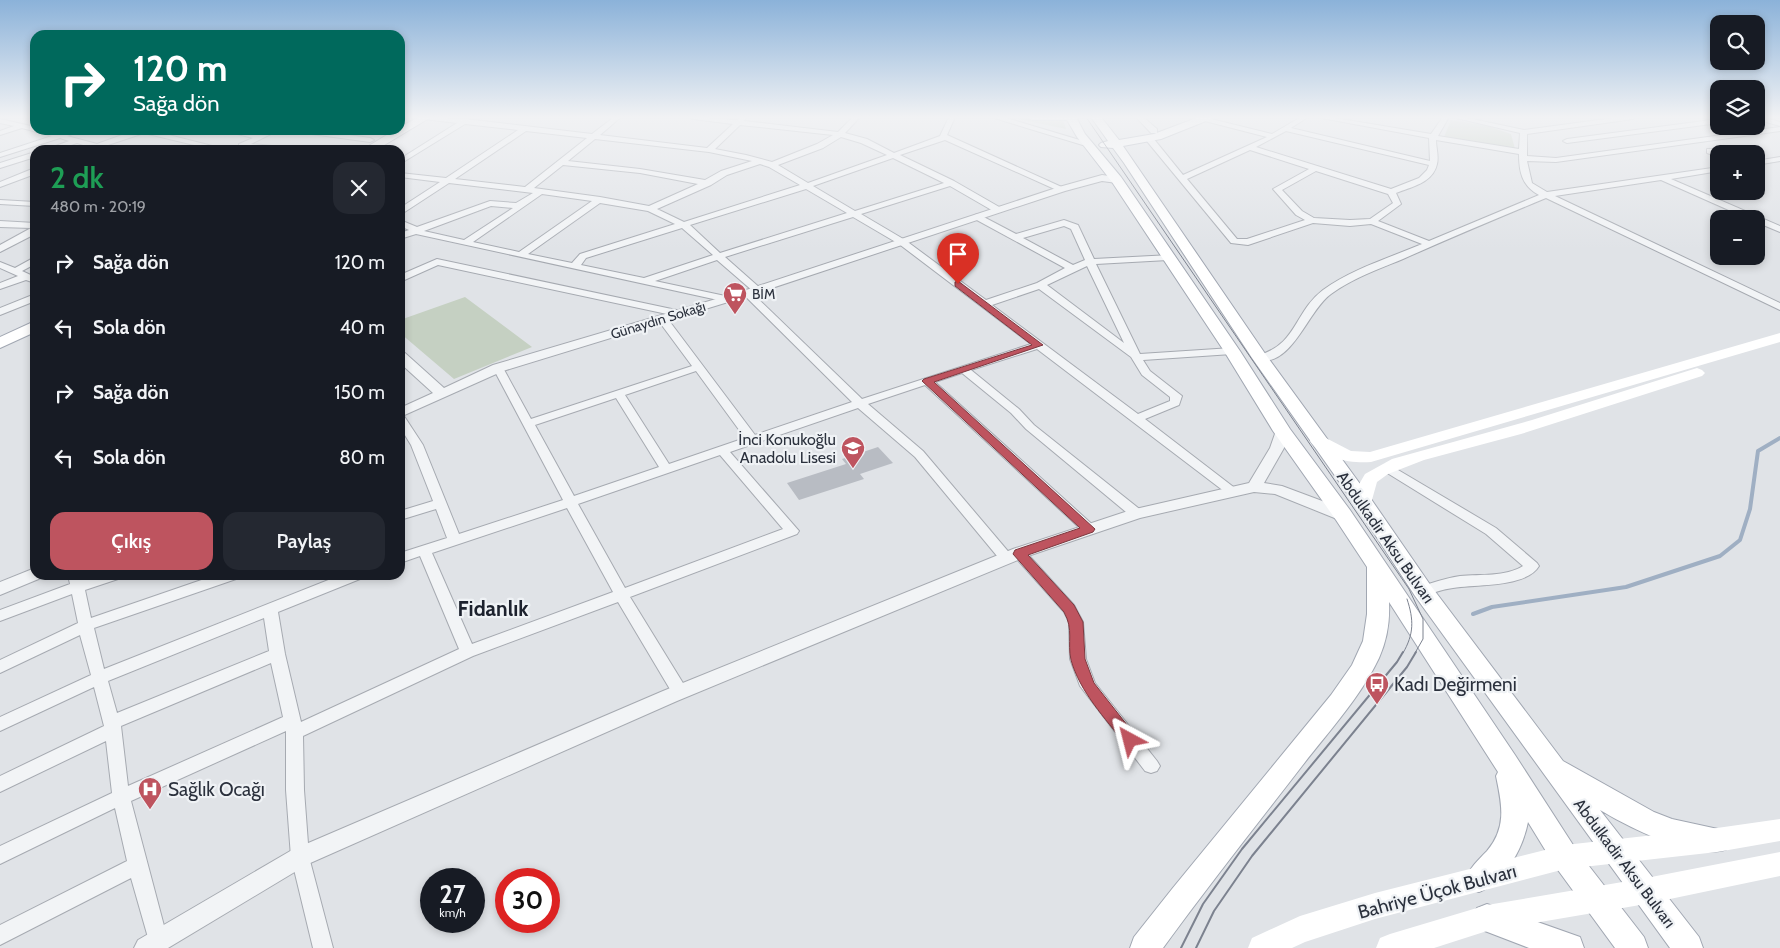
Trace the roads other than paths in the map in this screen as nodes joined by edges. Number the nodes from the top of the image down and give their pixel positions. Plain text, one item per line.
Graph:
1 (14, 161) edge
2 (477, 161) edge
3 (761, 161) joint
4 (781, 161) edge
5 (879, 161) edge
6 (905, 161) edge
7 (998, 161) edge
8 (1099, 161) edge
9 (1102, 161) edge
10 (1170, 161) edge
11 (1218, 161) edge
12 (1294, 161) edge
13 (1421, 161) edge
14 (1524, 161) edge
15 (561, 162) joint
16 (1129, 162) edge
17 (1433, 164) joint
18 (772, 165) junction
19 (0, 166) edge
20 (1316, 168) junction
21 (1710, 170) edge
22 (0, 172) edge
23 (30, 173) edge
24 (405, 176) edge
25 (1662, 177) junction
26 (1182, 178) junction
27 (16, 179) junction
28 (30, 180) edge
29 (450, 180) junction
30 (1116, 180) junction
31 (708, 182) junction
32 (951, 183) junction
33 (0, 185) edge
34 (806, 186) junction
35 (1062, 189) junction
36 (527, 190) junction
37 (540, 192) junction
38 (1391, 192) junction
39 (1546, 195) junction
40 (600, 199) junction
41 (0, 202) edge
42 (30, 204) edge
43 (518, 206) junction
44 (650, 208) junction
45 (405, 209) edge
46 (998, 210) junction
47 (854, 213) junction
48 (978, 217) junction
49 (1312, 220) junction
50 (1372, 221) junction
51 (0, 224) edge
52 (684, 225) junction
53 (30, 226) edge
54 (405, 226) edge
55 (1780, 229) edge
56 (415, 231) junction
57 (30, 233) edge
58 (405, 234) edge
59 (1015, 237) junction
60 (0, 238) edge
61 (16, 240) junction
62 (902, 242) junction
63 (465, 243) junction
64 (1429, 244) junction
65 (0, 249) edge
66 (520, 255) junction
67 (719, 256) junction
68 (1168, 257) junction
69 (1089, 262) junction
70 (30, 263) edge
71 (0, 265) edge
72 (574, 267) junction
73 (1072, 268) junction
74 (16, 270) junction
75 (30, 277) edge
76 (405, 277) edge
77 (30, 278) edge
78 (645, 281) junction
79 (1040, 285) junction
80 (0, 286) edge
81 (752, 292) junction
82 (30, 299) edge
83 (727, 299) junction
84 (985, 304) junction
85 (1780, 307) edge
86 (0, 312) edge
87 (681, 314) junction
88 (663, 320) junction
89 (30, 328) edge
90 (1780, 337) edge
91 (30, 339) edge
92 (0, 343) edge
93 (1039, 345) junction
94 (1780, 348) edge
95 (1232, 351) junction
96 (0, 353) edge
97 (1136, 357) junction
98 (1260, 358) junction
99 (405, 360) edge
100 (698, 367) junction
101 (498, 368) junction
102 (963, 369) junction
103 (927, 381) junction
104 (618, 393) junction
105 (443, 394) junction
106 (861, 404) junction
107 (405, 411) edge
108 (1137, 418) junction
109 (528, 424) junction
110 (405, 426) edge
111 (1282, 431) junction
112 (752, 440) junction
113 (1318, 441) junction
114 (722, 450) junction
115 (1360, 458) junction
116 (666, 470) junction
117 (1384, 470) junction
118 (1254, 487) junction
119 (1234, 492) junction
120 (440, 502) junction
121 (1364, 503) junction
122 (569, 504) junction
123 (405, 514) edge
124 (1137, 514) junction
125 (1343, 515) junction
126 (1089, 529) junction
127 (455, 540) junction
128 (424, 550) junction
129 (405, 556) edge
130 (1013, 556) junction
131 (1376, 567) junction
132 (30, 576) edge
133 (217, 580) edge
134 (343, 580) edge
135 (76, 582) edge
136 (0, 590) edge
137 (1424, 591) junction
138 (620, 594) junction
139 (270, 610) junction
140 (0, 616) edge
141 (87, 625) junction
142 (468, 652) junction
143 (277, 654) junction
144 (0, 667) edge
145 (99, 678) junction
146 (680, 692) junction
147 (0, 724) edge
148 (112, 726) junction
149 (293, 726) junction
150 (1506, 763) junction
151 (1550, 764) junction
152 (1151, 766) dead end
153 (0, 784) edge
154 (121, 797) junction
155 (1780, 830) edge
156 (1717, 840) junction
157 (1616, 850) junction
158 (0, 855) edge
159 (300, 857) junction
160 (1565, 857) junction
161 (1780, 864) edge
162 (136, 865) junction
163 (1479, 879) junction
164 (1646, 891) junction
165 (1596, 899) junction
166 (1487, 918) junction
167 (0, 935) edge
168 (152, 945) edge
169 (322, 948) edge
170 (1145, 948) edge
171 (1262, 948) edge
172 (1390, 948) edge
173 (1569, 948) edge
174 (1633, 948) edge
175 (1688, 948) edge

1 - 19 street
2 - 29 street
3 - 18 street
3 - 31 street
4 - 18 street
5 - 34 street
6 - 32 street
7 - 35 street
8 - 35 street
9 - 30 main road, Abdulkadir Aksu Bulvarı
10 - 26 street
11 - 26 street
12 - 20 street
13 - 17 street
14 - 39 street
15 - 31 street
15 - 36 street
16 - 98 main road, Abdulkadir Aksu Bulvarı
17 - 38 street
18 - 34 street
20 - 38 street
20 - 49 street
21 - 25 street
22 - 27 street
23 - 27 street
24 - 29 street
25 - 39 street
25 - 55 street
26 - 49 street
27 - 28 street
27 - 33 street
29 - 36 street
29 - 45 street
30 - 35 street
30 - 68 main road, Abdulkadir Aksu Bulvarı
31 - 44 street
32 - 46 street
32 - 47 street
34 - 47 street
34 - 52 street
35 - 46 street, Günaydın Sokağı
36 - 37 street
37 - 40 street
37 - 43 street
38 - 50 street
39 - 64 street
39 - 85 street
40 - 44 street
40 - 66 street
41 - 42 street
43 - 56 street
43 - 63 street
44 - 52 street
46 - 48 street, Günaydın Sokağı
47 - 62 street
47 - 67 street
48 - 59 street
48 - 62 street, Günaydın Sokağı
49 - 50 street
50 - 64 street
51 - 53 street
52 - 67 street
52 - 72 street
54 - 56 street
56 - 58 street
56 - 63 street
57 - 61 street
59 - 69 street
59 - 73 street
60 - 61 street
61 - 65 street
62 - 81 street, Günaydın Sokağı
62 - 84 street
63 - 66 street
64 - 98 street
66 - 72 street
67 - 78 street
67 - 81 street
68 - 69 street
68 - 95 main road, Abdulkadir Aksu Bulvarı
69 - 73 street
69 - 97 street
70 - 74 street
71 - 74 street
72 - 78 street
73 - 79 street
74 - 75 street
76 - 87 street
77 - 80 street
78 - 83 street
79 - 84 street
79 - 97 street
81 - 83 street, Günaydın Sokağı
81 - 106 street
82 - 86 street
83 - 87 street, Günaydın Sokağı
84 - 93 street
87 - 88 street, Günaydın Sokağı
88 - 100 street
88 - 101 street, Günaydın Sokağı
89 - 92 main road
90 - 115 main road
91 - 96 main road
93 - 102 street
93 - 108 street
94 - 117 main road
95 - 97 street
95 - 111 main road, Abdulkadir Aksu Bulvarı
97 - 108 street
98 - 113 main road, Abdulkadir Aksu Bulvarı
99 - 105 street
100 - 104 street
100 - 112 street
101 - 105 street, Günaydın Sokağı
101 - 109 street
102 - 103 street
102 - 124 street
103 - 106 street
103 - 126 street
104 - 109 street
104 - 116 street
105 - 107 street, Günaydın Sokağı
106 - 112 street
106 - 130 street
108 - 119 street
109 - 122 street
110 - 120 street
111 - 118 street
111 - 125 main road, Abdulkadir Aksu Bulvarı
112 - 114 street
113 - 115 main road
113 - 121 main road, Abdulkadir Aksu Bulvarı
114 - 116 street
114 - 138 street
115 - 117 main road
116 - 122 street
117 - 121 main road
117 - 137 street
118 - 119 street
118 - 125 street
119 - 124 street
120 - 123 street
120 - 127 street
121 - 137 main road, Abdulkadir Aksu Bulvarı
122 - 127 street
122 - 138 street
124 - 126 street
125 - 131 main road, Abdulkadir Aksu Bulvarı
126 - 130 street
127 - 128 street
128 - 129 street
128 - 142 street
130 - 146 street
130 - 152 street
131 - 150 main road, Abdulkadir Aksu Bulvarı
131 - 170 main road
132 - 136 street
133 - 141 street
134 - 139 street
135 - 140 street
135 - 141 street
137 - 151 main road, Abdulkadir Aksu Bulvarı
138 - 142 street
138 - 146 street
139 - 143 street
139 - 145 street
141 - 144 street
141 - 145 street
142 - 149 street
143 - 148 street
143 - 149 street
145 - 147 street
145 - 148 street
146 - 159 street
148 - 153 street
148 - 154 street
149 - 154 street
149 - 159 street
150 - 160 main road, Abdulkadir Aksu Bulvarı
150 - 163 main road
151 - 156 main road
151 - 157 main road, Abdulkadir Aksu Bulvarı
154 - 158 street
154 - 162 street
155 - 156 main road, Bahriye Üçok Bulvarı
156 - 157 main road, Bahriye Üçok Bulvarı
157 - 160 main road, Bahriye Üçok Bulvarı
157 - 164 main road, Abdulkadir Aksu Bulvarı
159 - 168 street
159 - 169 street
160 - 163 main road, Bahriye Üçok Bulvarı
160 - 165 main road, Abdulkadir Aksu Bulvarı
161 - 164 main road
162 - 167 street
162 - 168 street
163 - 171 main road, Bahriye Üçok Bulvarı
164 - 165 main road
164 - 175 main road, Abdulkadir Aksu Bulvarı
165 - 166 main road
165 - 174 main road, Abdulkadir Aksu Bulvarı
166 - 172 main road
166 - 173 main road

